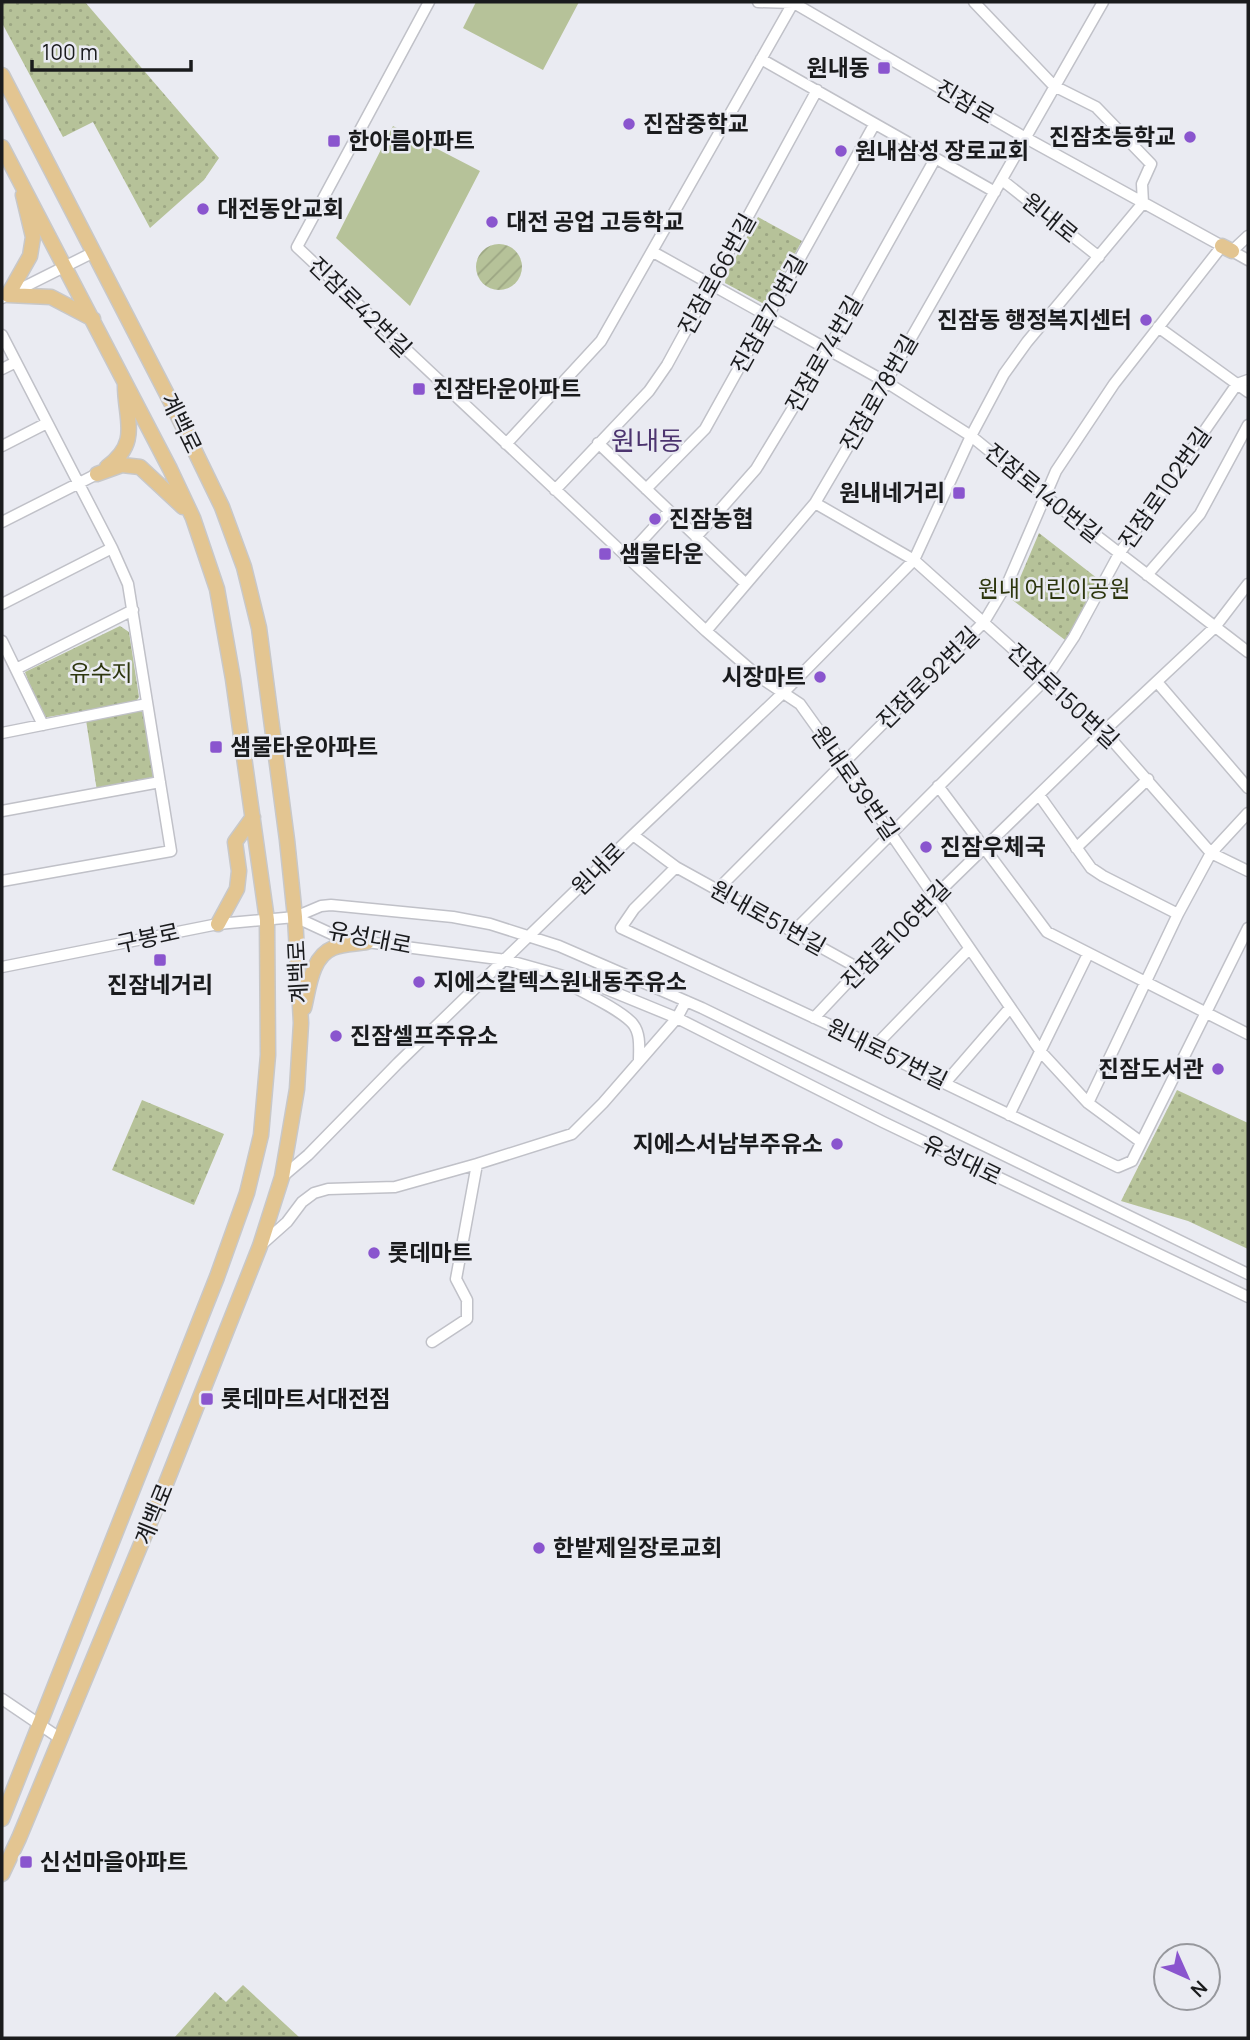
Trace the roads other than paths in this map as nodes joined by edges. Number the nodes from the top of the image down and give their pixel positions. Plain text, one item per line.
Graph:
1 (429, 2) edge
2 (758, 2) edge
3 (792, 2) edge
4 (974, 2) edge
5 (1103, 2) edge
6 (761, 59) junction
7 (2, 75) edge
8 (1054, 86) junction
9 (817, 90) junction
10 (874, 125) junction
11 (1024, 137) junction
12 (2, 146) edge
13 (935, 159) junction
14 (1002, 180) junction
15 (21, 184) junction
16 (995, 192) junction
17 (1143, 203) junction
18 (1248, 236) edge
19 (1227, 248) junction
20 (94, 252) junction
21 (653, 252) junction
22 (1099, 257) junction
23 (1248, 260) edge
24 (65, 267) junction
25 (712, 284) junction
26 (5, 297) edge
27 (769, 316) junction
28 (93, 319) junction
29 (1158, 327) junction
30 (2, 335) edge
31 (828, 349) junction
32 (16, 362) junction
33 (2, 369) edge
34 (125, 380) junction
35 (1248, 380) edge
36 (886, 382) junction
37 (1237, 384) junction
38 (1248, 392) edge
39 (47, 423) junction
40 (1248, 425) edge
41 (971, 436) junction
42 (598, 443) junction
43 (506, 444) junction
44 (2, 446) edge
45 (97, 474) junction
46 (79, 483) junction
47 (646, 489) junction
48 (555, 491) junction
49 (1045, 496) junction
50 (815, 503) junction
51 (669, 511) junction
52 (193, 518) junction
53 (2, 522) edge
54 (696, 537) junction
55 (112, 548) junction
56 (1119, 554) junction
57 (626, 558) junction
58 (914, 560) junction
59 (1147, 575) junction
60 (1248, 583) edge
61 (746, 584) junction
62 (2, 604) edge
63 (133, 610) junction
64 (984, 622) junction
65 (1216, 627) junction
66 (706, 631) junction
67 (2, 641) edge
68 (1248, 652) edge
69 (16, 669) junction
70 (1046, 679) junction
71 (1157, 682) junction
72 (784, 692) junction
73 (147, 704) junction
74 (43, 725) junction
75 (1104, 732) junction
76 (2, 733) edge
77 (843, 764) junction
78 (1148, 779) junction
79 (160, 782) junction
80 (938, 786) junction
81 (1248, 788) edge
82 (1039, 795) junction
83 (2, 811) edge
84 (1248, 813) edge
85 (253, 817) junction
86 (891, 834) junction
87 (633, 835) junction
88 (985, 848) junction
89 (1076, 848) junction
90 (1211, 853) junction
91 (676, 867) junction
92 (1248, 871) edge
93 (2, 881) edge
94 (718, 889) junction
95 (935, 897) junction
96 (1178, 914) junction
97 (295, 917) junction
98 (267, 919) junction
99 (218, 924) junction
100 (1248, 929) edge
101 (793, 932) junction
102 (530, 936) junction
103 (367, 942) junction
104 (969, 949) junction
105 (1088, 954) junction
106 (506, 960) junction
107 (2, 967) edge
108 (539, 968) junction
109 (860, 969) junction
110 (1146, 982) junction
111 (686, 1001) junction
112 (1009, 1009) junction
113 (1207, 1014) junction
114 (677, 1018) junction
115 (814, 1018) junction
116 (301, 1023) junction
117 (1248, 1034) edge
118 (875, 1045) junction
119 (1041, 1052) junction
120 (639, 1061) junction
121 (945, 1083) junction
122 (1088, 1103) junction
123 (1009, 1115) junction
124 (1141, 1142) junction
125 (477, 1164) junction
126 (282, 1177) junction
127 (260, 1247) junction
128 (1248, 1274) edge
129 (1248, 1297) edge
130 (432, 1342) dead end
131 (2, 1699) edge
132 (39, 1724) junction
133 (61, 1739) junction
134 (2, 1819) edge
135 (2, 1874) edge

1 - 43 street, 진잠로42번길
2 - 3 street, 진잠로
3 - 6 street
3 - 11 street, 진잠로
4 - 8 street
5 - 8 street, 진잠로78번길
6 - 9 street
6 - 21 street
7 - 20 main road, 계백로
8 - 11 street, 진잠로78번길
8 - 17 street
9 - 10 street
9 - 25 street, 진잠로66번길
10 - 13 street
10 - 27 street, 진잠로70번길
11 - 14 street, 진잠로78번길
11 - 17 street, 진잠로
12 - 15 main road, 계백로
13 - 16 street
13 - 31 street, 진잠로74번길
14 - 16 street, 진잠로78번길
14 - 22 street, 원내로
15 - 24 main road, 계백로
15 - 26 main road
16 - 36 street, 진잠로78번길
17 - 19 street, 진잠로
17 - 22 street, 원내로
18 - 19 street, 진잠로92번길
19 - 23 street, 진잠로
19 - 29 street, 진잠로92번길
20 - 24 street
20 - 97 main road, 계백로
21 - 25 street
21 - 43 street
22 - 41 street, 원내로
24 - 26 street
24 - 28 main road, 계백로
25 - 27 street
25 - 42 street, 진잠로66번길
26 - 28 main road
27 - 31 street
27 - 47 street, 진잠로70번길
28 - 34 main road, 계백로
29 - 37 street
29 - 49 street, 진잠로92번길
30 - 32 street
31 - 36 street
31 - 54 street, 진잠로74번길
32 - 33 street
32 - 39 street
34 - 45 main road
34 - 52 main road, 계백로
35 - 37 street
36 - 41 street
36 - 50 street, 진잠로78번길
37 - 38 street
37 - 56 street, 진잠로102번길
39 - 44 street
39 - 46 street
40 - 59 street
41 - 49 street, 진잠로140번길
41 - 58 street, 원내로
42 - 47 street
42 - 48 street, 진잠로66번길
43 - 48 street, 진잠로42번길
45 - 46 street
45 - 52 main road
46 - 53 street
46 - 55 street
47 - 51 street
48 - 57 street, 진잠로42번길
49 - 56 street, 진잠로140번길
49 - 64 street, 진잠로92번길
50 - 58 street
50 - 61 street, 진잠로78번길
51 - 54 street
51 - 57 street
52 - 85 main road, 계백로
54 - 61 street
55 - 62 street
55 - 63 street
56 - 59 street, 진잠로140번길
56 - 70 street, 진잠로102번길
57 - 66 street, 진잠로42번길
58 - 64 street, 진잠로150번길
58 - 72 street, 원내로
59 - 65 street, 진잠로140번길
60 - 65 street, 진잠로106번길
61 - 66 street, 진잠로78번길
63 - 69 street
63 - 73 street
64 - 70 street, 진잠로150번길
64 - 77 street, 진잠로92번길
65 - 68 street, 진잠로140번길
65 - 71 street, 진잠로106번길
66 - 72 street, 진잠로42번길
67 - 69 street
69 - 74 street
70 - 75 street, 진잠로150번길
70 - 80 street, 진잠로102번길
71 - 75 street, 진잠로106번길
71 - 81 street
72 - 77 street, 원내로39번길
72 - 87 street, 원내로
73 - 74 street
73 - 79 street
74 - 76 street
75 - 78 street, 진잠로150번길
75 - 82 street, 진잠로106번길
77 - 86 street, 원내로39번길
77 - 94 street, 진잠로92번길
78 - 89 street
78 - 90 street, 진잠로150번길
79 - 83 street
79 - 93 street
80 - 86 street, 진잠로102번길
80 - 88 street
82 - 88 street, 진잠로106번길
82 - 89 street
84 - 90 street
85 - 98 main road, 계백로
85 - 99 main road
86 - 95 street, 원내로39번길
86 - 101 street, 진잠로102번길
87 - 91 street, 원내로51번길
87 - 102 street, 원내로
88 - 95 street, 진잠로106번길
88 - 105 street
89 - 96 street
90 - 92 street, 진잠로150번길
90 - 96 street
91 - 94 street, 원내로51번길
91 - 115 street, 원내로57번길
94 - 101 street, 원내로51번길
95 - 104 street, 원내로39번길
95 - 109 street, 진잠로106번길
96 - 110 street
97 - 98 street, 구봉로
97 - 102 street, 유성대로
97 - 103 street, 유성대로
97 - 116 main road, 계백로
98 - 99 street, 구봉로
98 - 132 main road, 계백로
99 - 107 street, 구봉로
100 - 113 street
101 - 109 street, 원내로51번길
102 - 106 street, 원내로
102 - 111 street, 유성대로
103 - 106 street, 유성대로
103 - 116 main road
104 - 112 street, 원내로39번길
104 - 118 street
105 - 110 street
105 - 119 street
106 - 108 street, 유성대로
106 - 126 street, 원내로
108 - 114 street, 유성대로
108 - 120 street
109 - 115 street, 진잠로106번길
110 - 113 street
110 - 122 street
111 - 114 street
111 - 128 street, 유성대로
112 - 119 street, 원내로39번길
112 - 121 street
113 - 117 street
113 - 124 street
114 - 120 street
114 - 129 street, 유성대로
115 - 118 street, 원내로57번길
116 - 126 main road, 계백로
118 - 121 street, 원내로57번길
119 - 122 street, 원내로39번길
119 - 123 street
120 - 125 street
121 - 123 street, 원내로57번길
122 - 124 street, 원내로39번길
123 - 124 street, 원내로57번길
125 - 127 street
125 - 130 street
126 - 127 main road, 계백로
127 - 133 main road, 계백로
131 - 132 street
132 - 133 street
132 - 134 main road, 계백로
133 - 135 main road, 계백로

